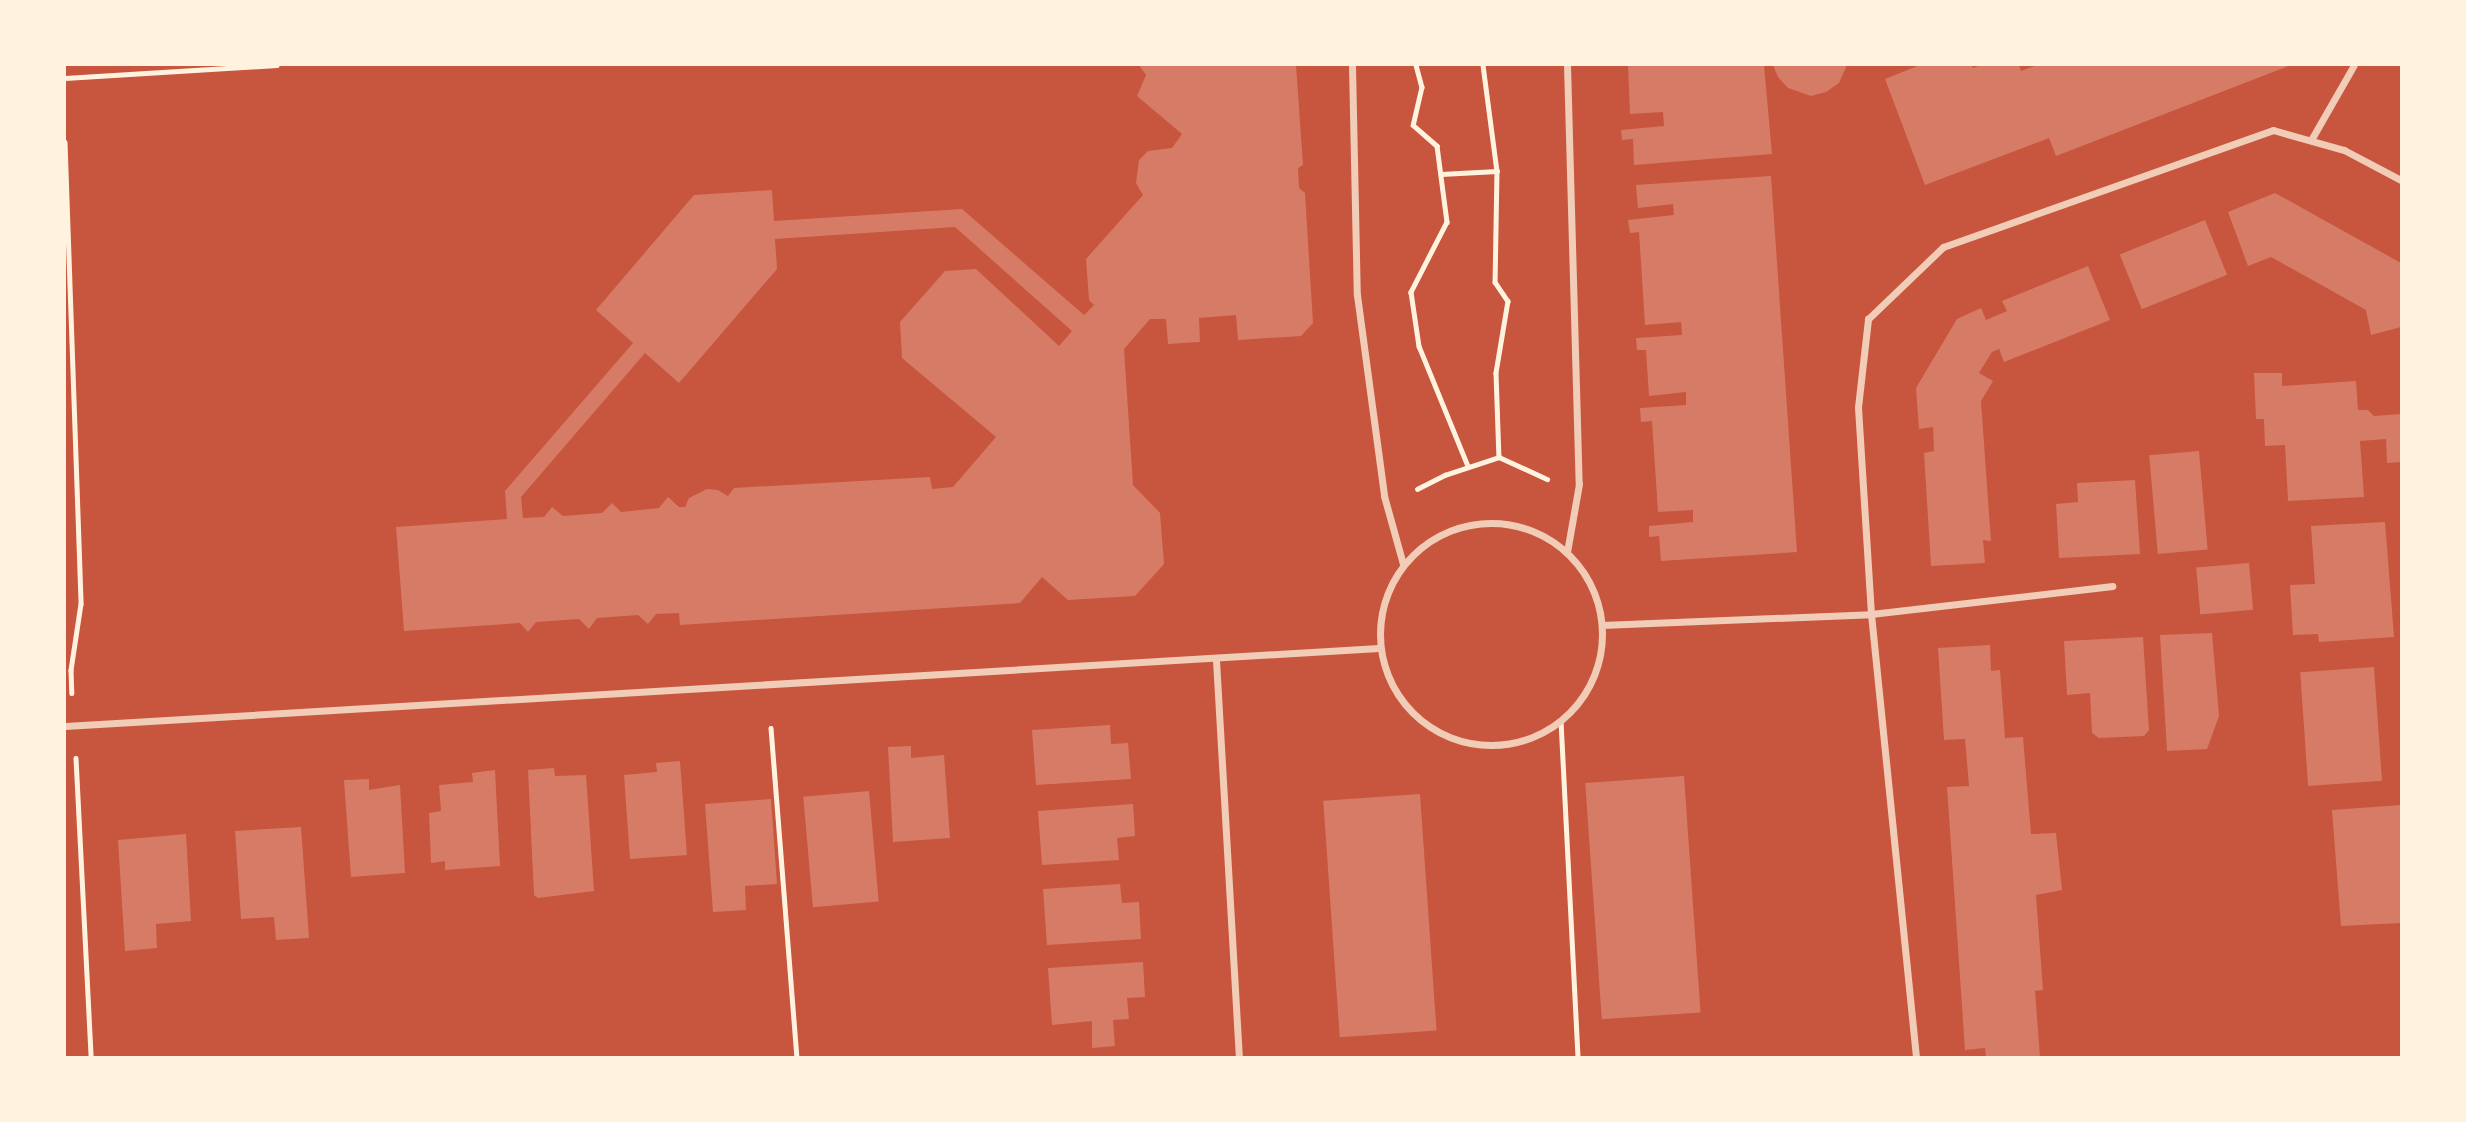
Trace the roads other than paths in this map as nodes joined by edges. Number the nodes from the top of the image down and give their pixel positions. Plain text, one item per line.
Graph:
1 (1353, 65) edge
2 (1567, 65) edge
3 (2354, 65) edge
4 (2311, 141) junction
5 (2401, 180) edge
6 (1567, 552) junction
7 (1404, 564) junction
8 (2112, 586) dead end
9 (1871, 614) junction
10 (1602, 625) junction
11 (1379, 648) junction
12 (1216, 660) junction
13 (65, 726) edge
14 (1239, 1057) edge
15 (1916, 1057) edge

1 - 7 street
2 - 6 street
3 - 4 street
4 - 5 street
4 - 9 street
6 - 7 street
6 - 10 street
7 - 11 street
8 - 9 street
9 - 10 street
9 - 15 street
10 - 11 street
11 - 12 street
12 - 13 street
12 - 14 street

